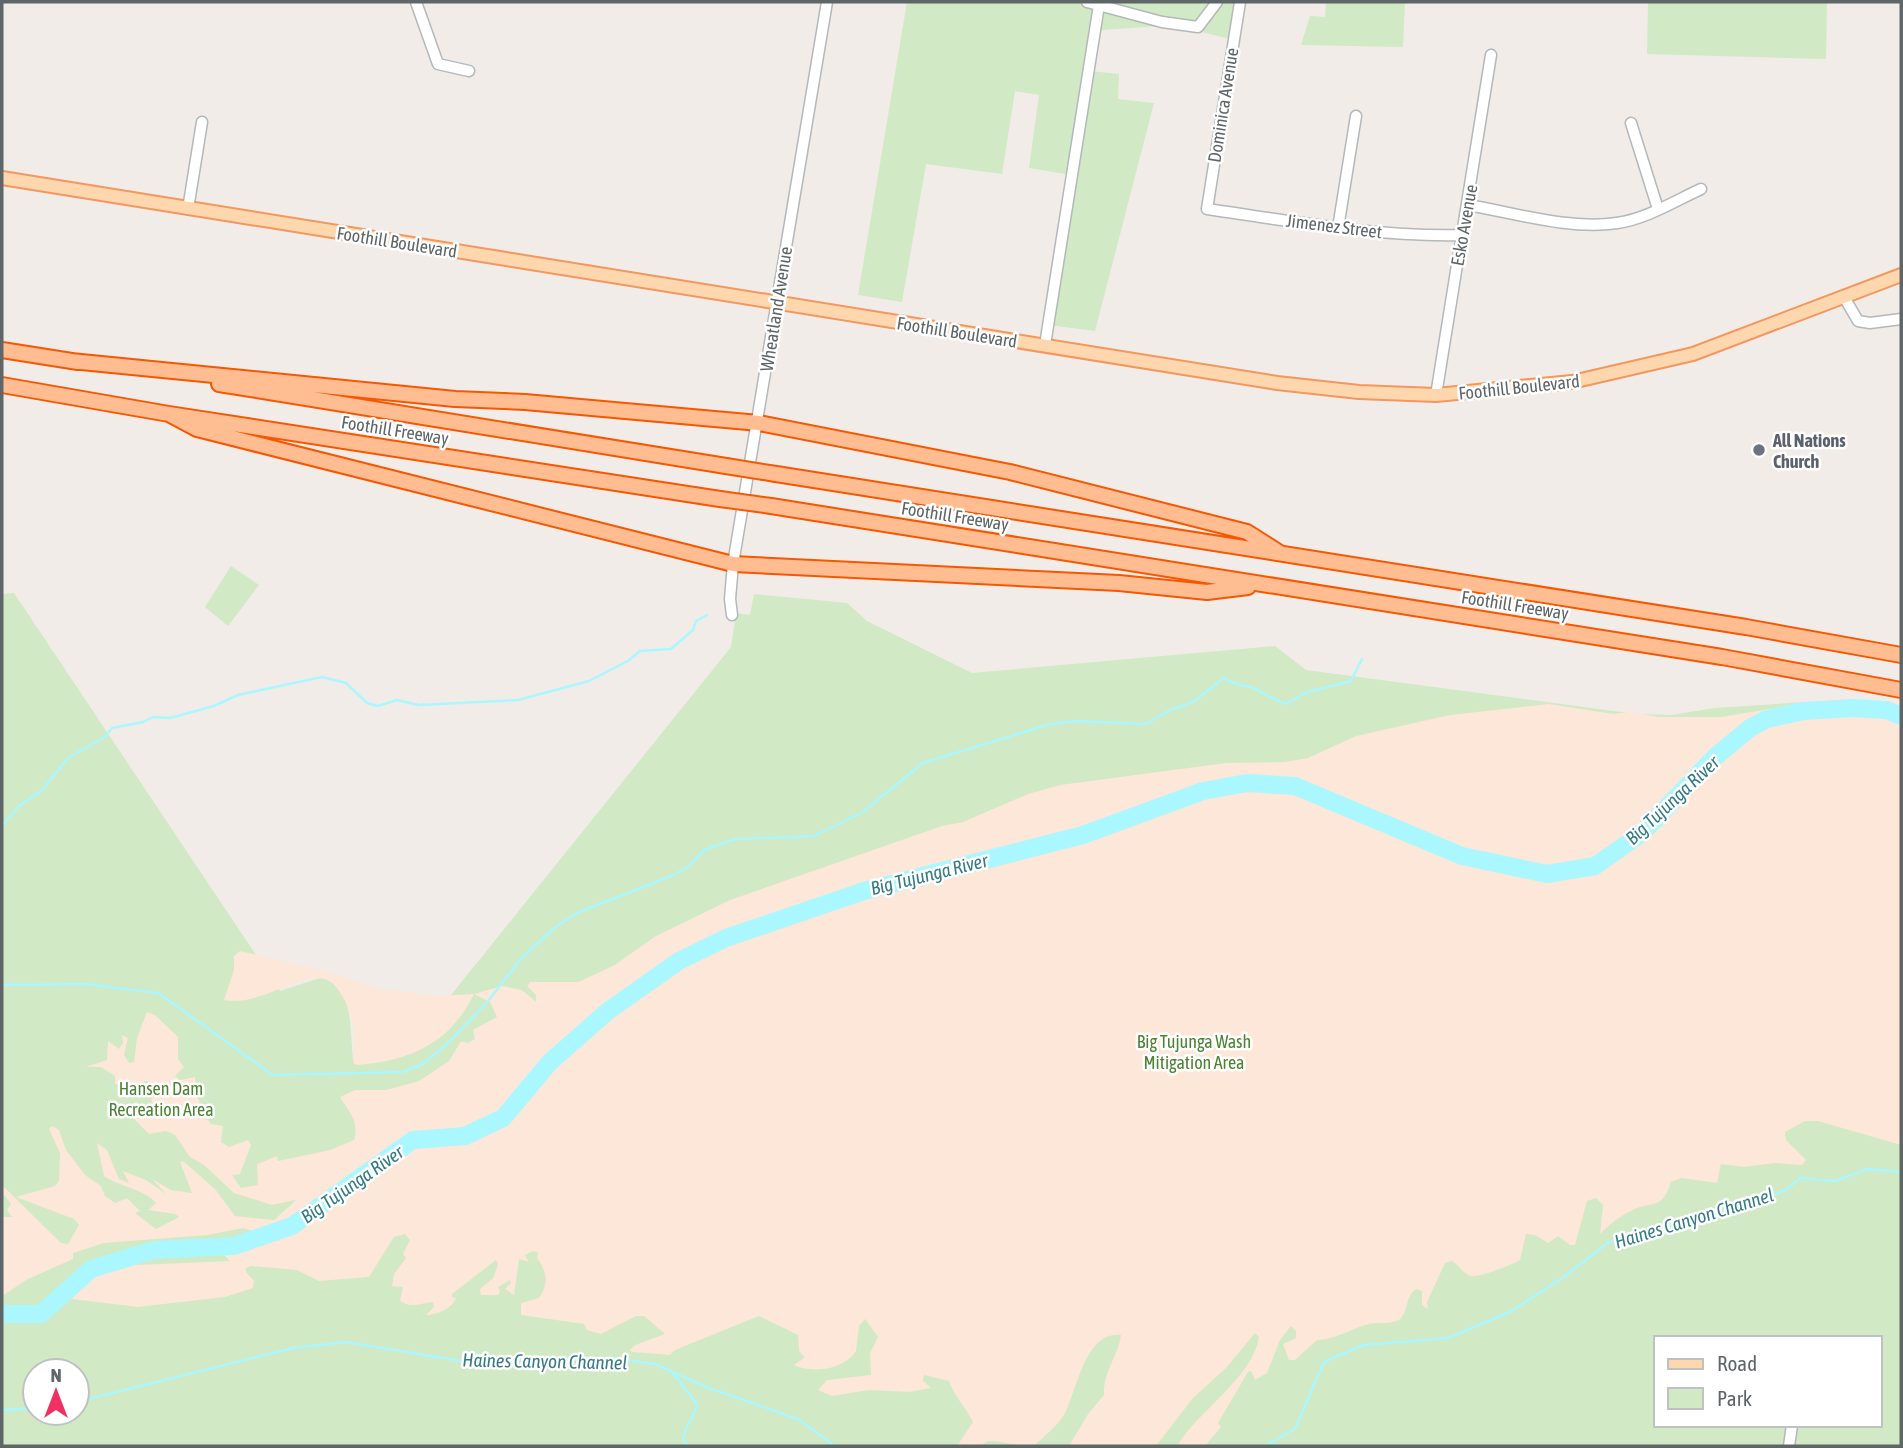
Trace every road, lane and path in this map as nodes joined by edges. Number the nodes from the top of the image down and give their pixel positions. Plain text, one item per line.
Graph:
1 (416, 2) edge
2 (827, 2) edge
3 (1087, 2) edge
4 (1217, 2) edge
5 (1240, 2) edge
6 (1099, 5) junction
7 (1491, 55) dead end
8 (469, 71) dead end
9 (1356, 116) dead end
10 (202, 122) dead end
11 (1632, 123) dead end
12 (2, 178) edge
13 (1701, 189) dead end
14 (1468, 205) junction
15 (188, 209) junction
16 (1207, 209) joint
17 (1658, 209) junction
18 (1338, 228) junction
19 (1461, 236) junction
20 (1901, 275) edge
21 (1844, 297) junction
22 (776, 303) junction
23 (1901, 319) edge
24 (1045, 345) junction
25 (2, 349) edge
26 (71, 361) junction
27 (2, 385) edge
28 (1436, 395) junction
29 (169, 414) junction
30 (759, 424) junction
31 (1280, 553) junction
32 (733, 564) junction
33 (1266, 585) junction
34 (732, 615) dead end
35 (1901, 655) edge
36 (1901, 690) edge
37 (1792, 1427) edge
38 (1788, 1446) edge

1 - 8 street
2 - 22 street, Wheatland Avenue
3 - 6 street
4 - 6 street
5 - 16 street, Dominica Avenue
6 - 24 street
7 - 14 street, Esko Avenue
9 - 18 street
10 - 15 street
11 - 17 street
12 - 15 main road, Foothill Boulevard
13 - 17 street
14 - 17 street
14 - 19 street, Esko Avenue
15 - 22 main road, Foothill Boulevard
16 - 18 street, Jimenez Street
18 - 19 street, Jimenez Street
19 - 28 street, Esko Avenue
20 - 21 main road, Foothill Boulevard
21 - 23 street
21 - 28 main road, Foothill Boulevard
22 - 24 main road, Foothill Boulevard
22 - 30 street, Wheatland Avenue
24 - 28 main road, Foothill Boulevard
25 - 26 highway, Foothill Freeway
26 - 30 highway
26 - 31 highway, Foothill Freeway, bridge
27 - 29 highway, Foothill Freeway
29 - 32 highway
29 - 33 highway, Foothill Freeway, bridge
30 - 31 highway
30 - 32 street, Wheatland Avenue
31 - 35 highway, Foothill Freeway
32 - 33 highway
32 - 34 street, Wheatland Avenue
33 - 36 highway, Foothill Freeway
37 - 38 street

